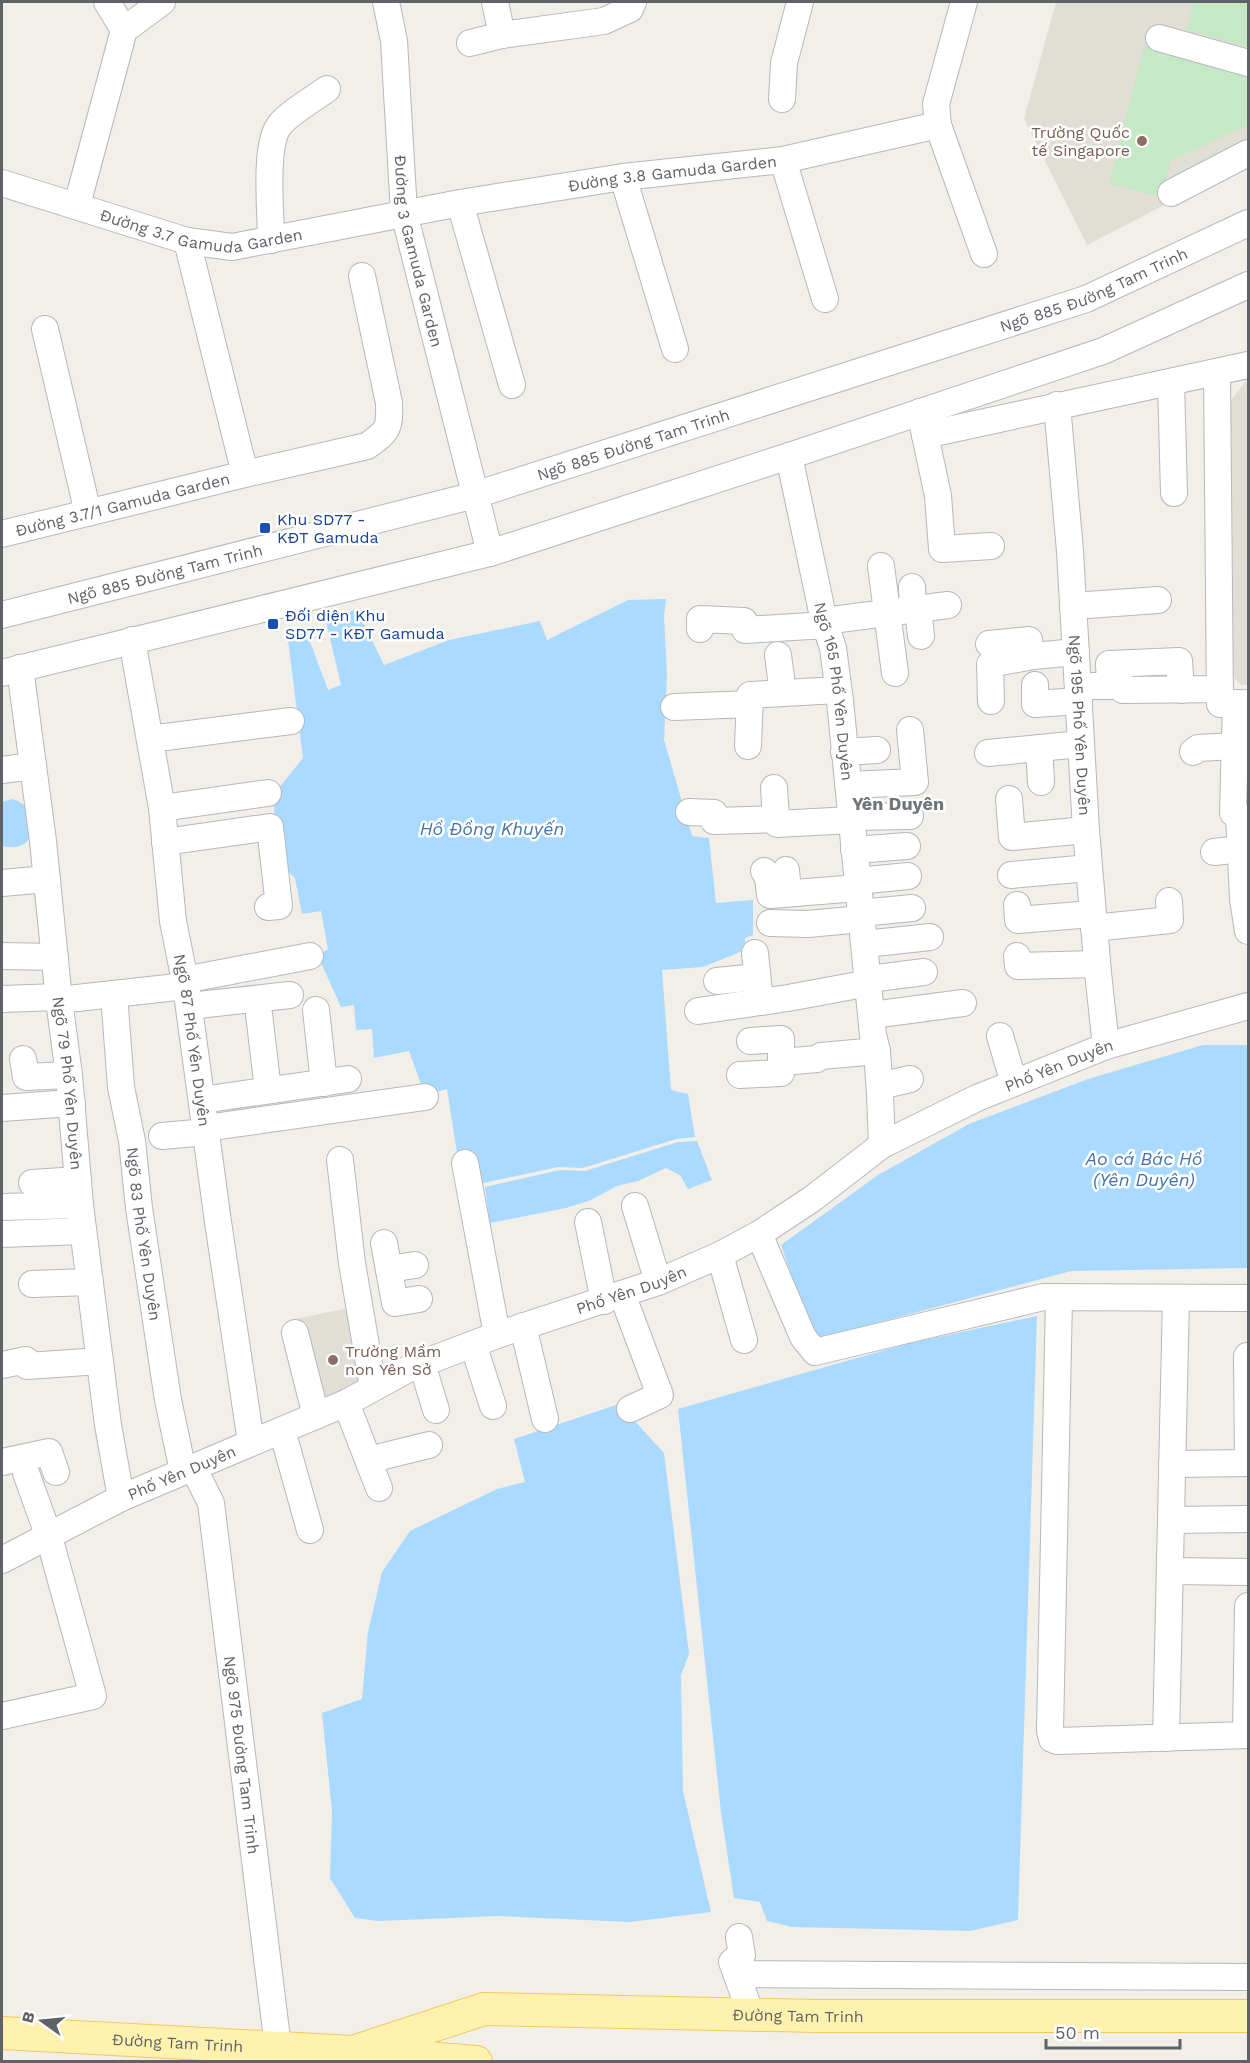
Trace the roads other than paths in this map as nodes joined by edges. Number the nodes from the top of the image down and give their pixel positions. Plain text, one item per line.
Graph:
1 (107, 2) edge
2 (162, 2) edge
3 (386, 2) edge
4 (495, 2) edge
5 (633, 2) edge
6 (800, 2) edge
7 (964, 2) edge
8 (124, 30) junction
9 (502, 35) junction
10 (1159, 38) dead end
11 (470, 44) dead end
12 (1248, 63) edge
13 (327, 89) dead end
14 (782, 99) dead end
15 (938, 125) junction
16 (1248, 153) edge
17 (783, 160) junction
18 (623, 177) junction
19 (2, 183) edge
20 (1172, 193) dead end
21 (460, 202) junction
22 (77, 205) junction
23 (404, 213) junction
24 (1248, 224) edge
25 (271, 240) junction
26 (187, 241) junction
27 (984, 254) dead end
28 (362, 276) dead end
29 (1248, 285) edge
30 (825, 299) dead end
31 (45, 329) dead end
32 (675, 349) dead end
33 (1248, 365) edge
34 (1218, 373) junction
35 (1171, 382) junction
36 (512, 385) dead end
37 (1057, 405) junction
38 (923, 423) junction
39 (789, 456) junction
40 (245, 474) junction
41 (1174, 493) dead end
42 (476, 495) junction
43 (88, 513) junction
44 (2, 534) edge
45 (991, 546) dead end
46 (490, 553) junction
47 (881, 566) dead end
48 (1158, 600) dead end
49 (914, 602) junction
50 (948, 605) dead end
51 (1073, 606) junction
52 (887, 614) junction
53 (2, 615) edge
54 (825, 623) junction
55 (700, 629) dead end
56 (921, 636) dead end
57 (132, 640) junction
58 (989, 644) dead end
59 (1076, 652) junction
60 (778, 655) dead end
61 (1031, 656) junction
62 (11, 670) edge
63 (895, 673) dead end
64 (1035, 685) dead end
65 (838, 690) junction
66 (783, 693) junction
67 (1078, 694) junction
68 (1235, 699) edge
69 (991, 701) dead end
70 (750, 704) junction
71 (674, 707) dead end
72 (291, 721) dead end
73 (910, 730) dead end
74 (150, 740) junction
75 (1081, 744) junction
76 (748, 746) dead end
77 (1235, 746) junction
78 (1039, 748) junction
79 (877, 750) dead end
80 (844, 752) junction
81 (1193, 752) dead end
82 (988, 753) dead end
83 (33, 766) junction
84 (2, 770) edge
85 (1041, 782) dead end
86 (848, 785) junction
87 (774, 788) dead end
88 (268, 793) dead end
89 (1009, 799) dead end
90 (162, 808) junction
91 (689, 812) dead end
92 (910, 816) dead end
93 (776, 819) junction
94 (851, 819) junction
95 (1086, 830) junction
96 (165, 842) junction
97 (907, 846) dead end
98 (1241, 849) junction
99 (854, 850) junction
100 (1214, 852) dead end
101 (1089, 868) junction
102 (1011, 875) dead end
103 (908, 876) dead end
104 (779, 878) dead end
105 (47, 879) junction
106 (2, 883) edge
107 (858, 885) junction
108 (1170, 901) dead end
109 (1017, 905) dead end
110 (268, 907) dead end
111 (912, 908) dead end
112 (1093, 921) junction
113 (770, 923) dead end
114 (863, 925) junction
115 (1248, 931) edge
116 (930, 937) dead end
117 (2, 940) edge
118 (54, 949) junction
119 (2, 956) edge
120 (310, 956) dead end
121 (1017, 956) dead end
122 (1097, 964) junction
123 (924, 972) dead end
124 (757, 978) junction
125 (717, 981) dead end
126 (869, 981) junction
127 (121, 986) junction
128 (186, 991) junction
129 (290, 995) dead end
130 (2, 999) edge
131 (59, 999) junction
132 (963, 1003) dead end
133 (1248, 1006) edge
134 (316, 1010) dead end
135 (698, 1011) dead end
136 (259, 1014) dead end
137 (872, 1015) junction
138 (1000, 1036) dead end
139 (750, 1041) dead end
140 (1106, 1046) junction
141 (877, 1051) junction
142 (23, 1059) dead end
143 (781, 1062) junction
144 (69, 1075) junction
145 (740, 1075) dead end
146 (910, 1079) dead end
147 (1014, 1083) junction
148 (880, 1086) junction
149 (268, 1090) junction
150 (425, 1097) dead end
151 (202, 1101) junction
152 (72, 1103) junction
153 (2, 1108) edge
154 (206, 1130) junction
155 (162, 1137) dead end
156 (882, 1145) junction
157 (340, 1160) dead end
158 (465, 1163) dead end
159 (32, 1183) dead end
160 (79, 1192) junction
161 (635, 1206) dead end
162 (2, 1207) edge
163 (588, 1222) dead end
164 (83, 1231) junction
165 (2, 1234) edge
166 (759, 1234) junction
167 (384, 1243) dead end
168 (720, 1255) junction
169 (415, 1265) dead end
170 (390, 1277) junction
171 (90, 1282) junction
172 (658, 1282) junction
173 (32, 1284) dead end
174 (357, 1291) junction
175 (1059, 1297) junction
176 (613, 1298) junction
177 (1176, 1298) junction
178 (1248, 1298) edge
179 (419, 1299) dead end
180 (523, 1326) junction
181 (295, 1333) dead end
182 (497, 1335) junction
183 (744, 1340) dead end
184 (473, 1344) junction
185 (1247, 1356) dead end
186 (100, 1360) junction
187 (422, 1364) junction
188 (2, 1365) edge
189 (373, 1387) junction
190 (346, 1403) junction
191 (493, 1406) dead end
192 (630, 1409) dead end
193 (436, 1410) dead end
194 (316, 1416) junction
195 (545, 1419) dead end
196 (282, 1430) junction
197 (251, 1442) junction
198 (429, 1445) dead end
199 (368, 1460) junction
200 (2, 1462) edge
201 (1248, 1463) edge
202 (1172, 1464) junction
203 (188, 1469) junction
204 (56, 1472) dead end
205 (26, 1473) dead end
206 (379, 1488) dead end
207 (121, 1498) junction
208 (1248, 1519) edge
209 (1171, 1520) junction
210 (310, 1530) dead end
211 (49, 1537) junction
212 (2, 1560) edge
213 (1170, 1572) junction
214 (1248, 1572) edge
215 (1248, 1606) edge
216 (2, 1716) edge
217 (1247, 1735) edge
218 (1166, 1738) junction
219 (739, 1937) dead end
220 (736, 1974) junction
221 (1190, 1976) junction
222 (1248, 1977) edge
223 (750, 2014) junction
224 (1190, 2016) junction
225 (1248, 2016) edge
226 (2, 2033) edge
227 (278, 2047) junction
228 (341, 2055) edge
229 (476, 2061) edge

1 - 8 street
2 - 8 street
3 - 23 street, Đường 3 Gamuda Garden
4 - 9 street
5 - 9 street
6 - 14 street
7 - 15 street
8 - 22 street
9 - 11 street
10 - 12 street
13 - 25 street
15 - 17 street, Đường 3.8 Gamuda Garden
15 - 27 street
16 - 20 street
17 - 18 street, Đường 3.8 Gamuda Garden
17 - 30 street
18 - 21 street, Đường 3.8 Gamuda Garden
18 - 32 street
19 - 22 street, Đường 3.7 Gamuda Garden
21 - 23 street, Đường 3.8 Gamuda Garden
21 - 36 street
22 - 26 street, Đường 3.7 Gamuda Garden
23 - 25 street, Đường 3.7 Gamuda Garden
23 - 42 street, Đường 3 Gamuda Garden
24 - 42 street, Ngõ 885 Đường Tam Trinh
25 - 26 street, Đường 3.7 Gamuda Garden
26 - 40 street, Đường 3.7/1 Gamuda Garden
28 - 40 street, Đường 3.7/1 Gamuda Garden
29 - 38 street
31 - 43 street
33 - 34 street
34 - 35 street
34 - 68 street
35 - 37 street
35 - 41 street
37 - 38 street
37 - 51 street, Ngõ 195 Phố Yên Duyên
38 - 39 street
38 - 45 street
39 - 46 street
39 - 54 street, Ngõ 165 Phố Yên Duyên
40 - 43 street, Đường 3.7/1 Gamuda Garden
42 - 46 street, Đường 3 Gamuda Garden
42 - 53 street, Ngõ 885 Đường Tam Trinh
43 - 44 street, Đường 3.7/1 Gamuda Garden
46 - 57 street
47 - 52 street
48 - 51 street
49 - 50 street
49 - 52 street
49 - 56 street
51 - 59 street, Ngõ 195 Phố Yên Duyên
52 - 54 street
52 - 63 street
54 - 55 street
54 - 65 street, Ngõ 165 Phố Yên Duyên
57 - 62 street
57 - 74 street, Ngõ 87 Phố Yên Duyên
58 - 61 street
59 - 61 street
59 - 67 street, Ngõ 195 Phố Yên Duyên
60 - 66 street
61 - 69 street
62 - 83 street, Ngõ 79 Phố Yên Duyên
64 - 67 street
65 - 66 street
65 - 80 street, Ngõ 165 Phố Yên Duyên
66 - 70 street
67 - 68 street
67 - 75 street, Ngõ 195 Phố Yên Duyên
68 - 77 street
70 - 71 street
70 - 76 street
72 - 74 street
73 - 86 street
74 - 90 street, Ngõ 87 Phố Yên Duyên
75 - 78 street
75 - 95 street, Ngõ 195 Phố Yên Duyên
77 - 81 street
77 - 98 street
78 - 82 street
78 - 85 street
79 - 80 street
80 - 86 street, Ngõ 165 Phố Yên Duyên
83 - 84 street
83 - 105 street, Ngõ 79 Phố Yên Duyên
86 - 94 street, Ngõ 165 Phố Yên Duyên
87 - 93 street
88 - 90 street
89 - 95 street
90 - 96 street, Ngõ 87 Phố Yên Duyên
91 - 93 street
92 - 94 street
93 - 94 street
94 - 99 street, Ngõ 165 Phố Yên Duyên
95 - 101 street, Ngõ 195 Phố Yên Duyên
96 - 110 street
96 - 128 street, Ngõ 87 Phố Yên Duyên
97 - 99 street
98 - 100 street
98 - 115 street
99 - 107 street, Ngõ 165 Phố Yên Duyên
101 - 102 street
101 - 112 street, Ngõ 195 Phố Yên Duyên
103 - 107 street
104 - 107 street
105 - 106 street
105 - 118 street, Ngõ 79 Phố Yên Duyên
107 - 114 street, Ngõ 165 Phố Yên Duyên
108 - 112 street
109 - 112 street
111 - 114 street
112 - 122 street, Ngõ 195 Phố Yên Duyên
113 - 114 street
114 - 116 street
114 - 126 street, Ngõ 165 Phố Yên Duyên
117 - 118 street
118 - 119 street
118 - 131 street, Ngõ 79 Phố Yên Duyên
120 - 128 street
121 - 122 street
122 - 140 street, Ngõ 195 Phố Yên Duyên
123 - 126 street
124 - 125 street
124 - 126 street
124 - 135 street
126 - 137 street, Ngõ 165 Phố Yên Duyên
127 - 128 street
127 - 131 street
127 - 203 street, Ngõ 83 Phố Yên Duyên
128 - 129 street
128 - 151 street, Ngõ 87 Phố Yên Duyên
130 - 131 street
131 - 144 street, Ngõ 79 Phố Yên Duyên
132 - 137 street
133 - 140 street, Phố Yên Duyên
134 - 149 street
136 - 149 street
137 - 141 street, Ngõ 165 Phố Yên Duyên
138 - 147 street
139 - 143 street
140 - 147 street, Phố Yên Duyên
141 - 143 street
141 - 148 street, Ngõ 165 Phố Yên Duyên
142 - 144 street
143 - 145 street
144 - 152 street, Ngõ 79 Phố Yên Duyên
146 - 148 street
147 - 156 street, Phố Yên Duyên
148 - 156 street, Ngõ 165 Phố Yên Duyên
149 - 151 street
150 - 154 street
151 - 154 street, Ngõ 87 Phố Yên Duyên
152 - 153 street
152 - 160 street, Ngõ 79 Phố Yên Duyên
154 - 155 street
154 - 197 street, Ngõ 87 Phố Yên Duyên
156 - 166 street, Phố Yên Duyên
157 - 174 street
158 - 182 street
159 - 160 street
160 - 162 street
160 - 164 street, Ngõ 79 Phố Yên Duyên
161 - 172 street
163 - 176 street
164 - 165 street
164 - 171 street, Ngõ 79 Phố Yên Duyên
166 - 168 street, Phố Yên Duyên
166 - 175 street
167 - 170 street
168 - 172 street, Phố Yên Duyên
168 - 183 street
169 - 170 street
170 - 174 street
170 - 179 street
171 - 173 street
171 - 186 street, Ngõ 79 Phố Yên Duyên
172 - 176 street, Phố Yên Duyên
174 - 189 street
175 - 177 street
175 - 218 street
176 - 180 street, Phố Yên Duyên
176 - 192 street
177 - 178 street
177 - 202 street
180 - 182 street, Phố Yên Duyên
180 - 195 street
181 - 194 street
182 - 184 street, Phố Yên Duyên
184 - 187 street, Phố Yên Duyên
184 - 191 street
185 - 201 street
186 - 188 street
186 - 207 street, Ngõ 79 Phố Yên Duyên
187 - 189 street, Phố Yên Duyên
187 - 193 street
189 - 190 street, Phố Yên Duyên
190 - 194 street, Phố Yên Duyên
190 - 199 street
194 - 196 street, Phố Yên Duyên
196 - 197 street, Phố Yên Duyên
196 - 210 street
197 - 203 street, Phố Yên Duyên
198 - 199 street
199 - 206 street
200 - 204 street
201 - 202 street
202 - 209 street
203 - 207 street, Phố Yên Duyên
203 - 227 street, Ngõ 975 Đường Tam Trinh
205 - 211 street
207 - 211 street, Phố Yên Duyên
208 - 209 street
209 - 213 street
211 - 212 street, Phố Yên Duyên
211 - 216 street
213 - 214 street
213 - 218 street
215 - 217 street
217 - 218 street
219 - 220 street
220 - 221 street
220 - 223 street
221 - 222 street
221 - 224 street
223 - 224 main road, Đường Tam Trinh
223 - 228 main road, Đường Tam Trinh
224 - 225 main road, Đường Tam Trinh
226 - 227 main road, Đường Tam Trinh
227 - 228 main road, Đường Tam Trinh
228 - 229 main road, Đường Tam Trinh

